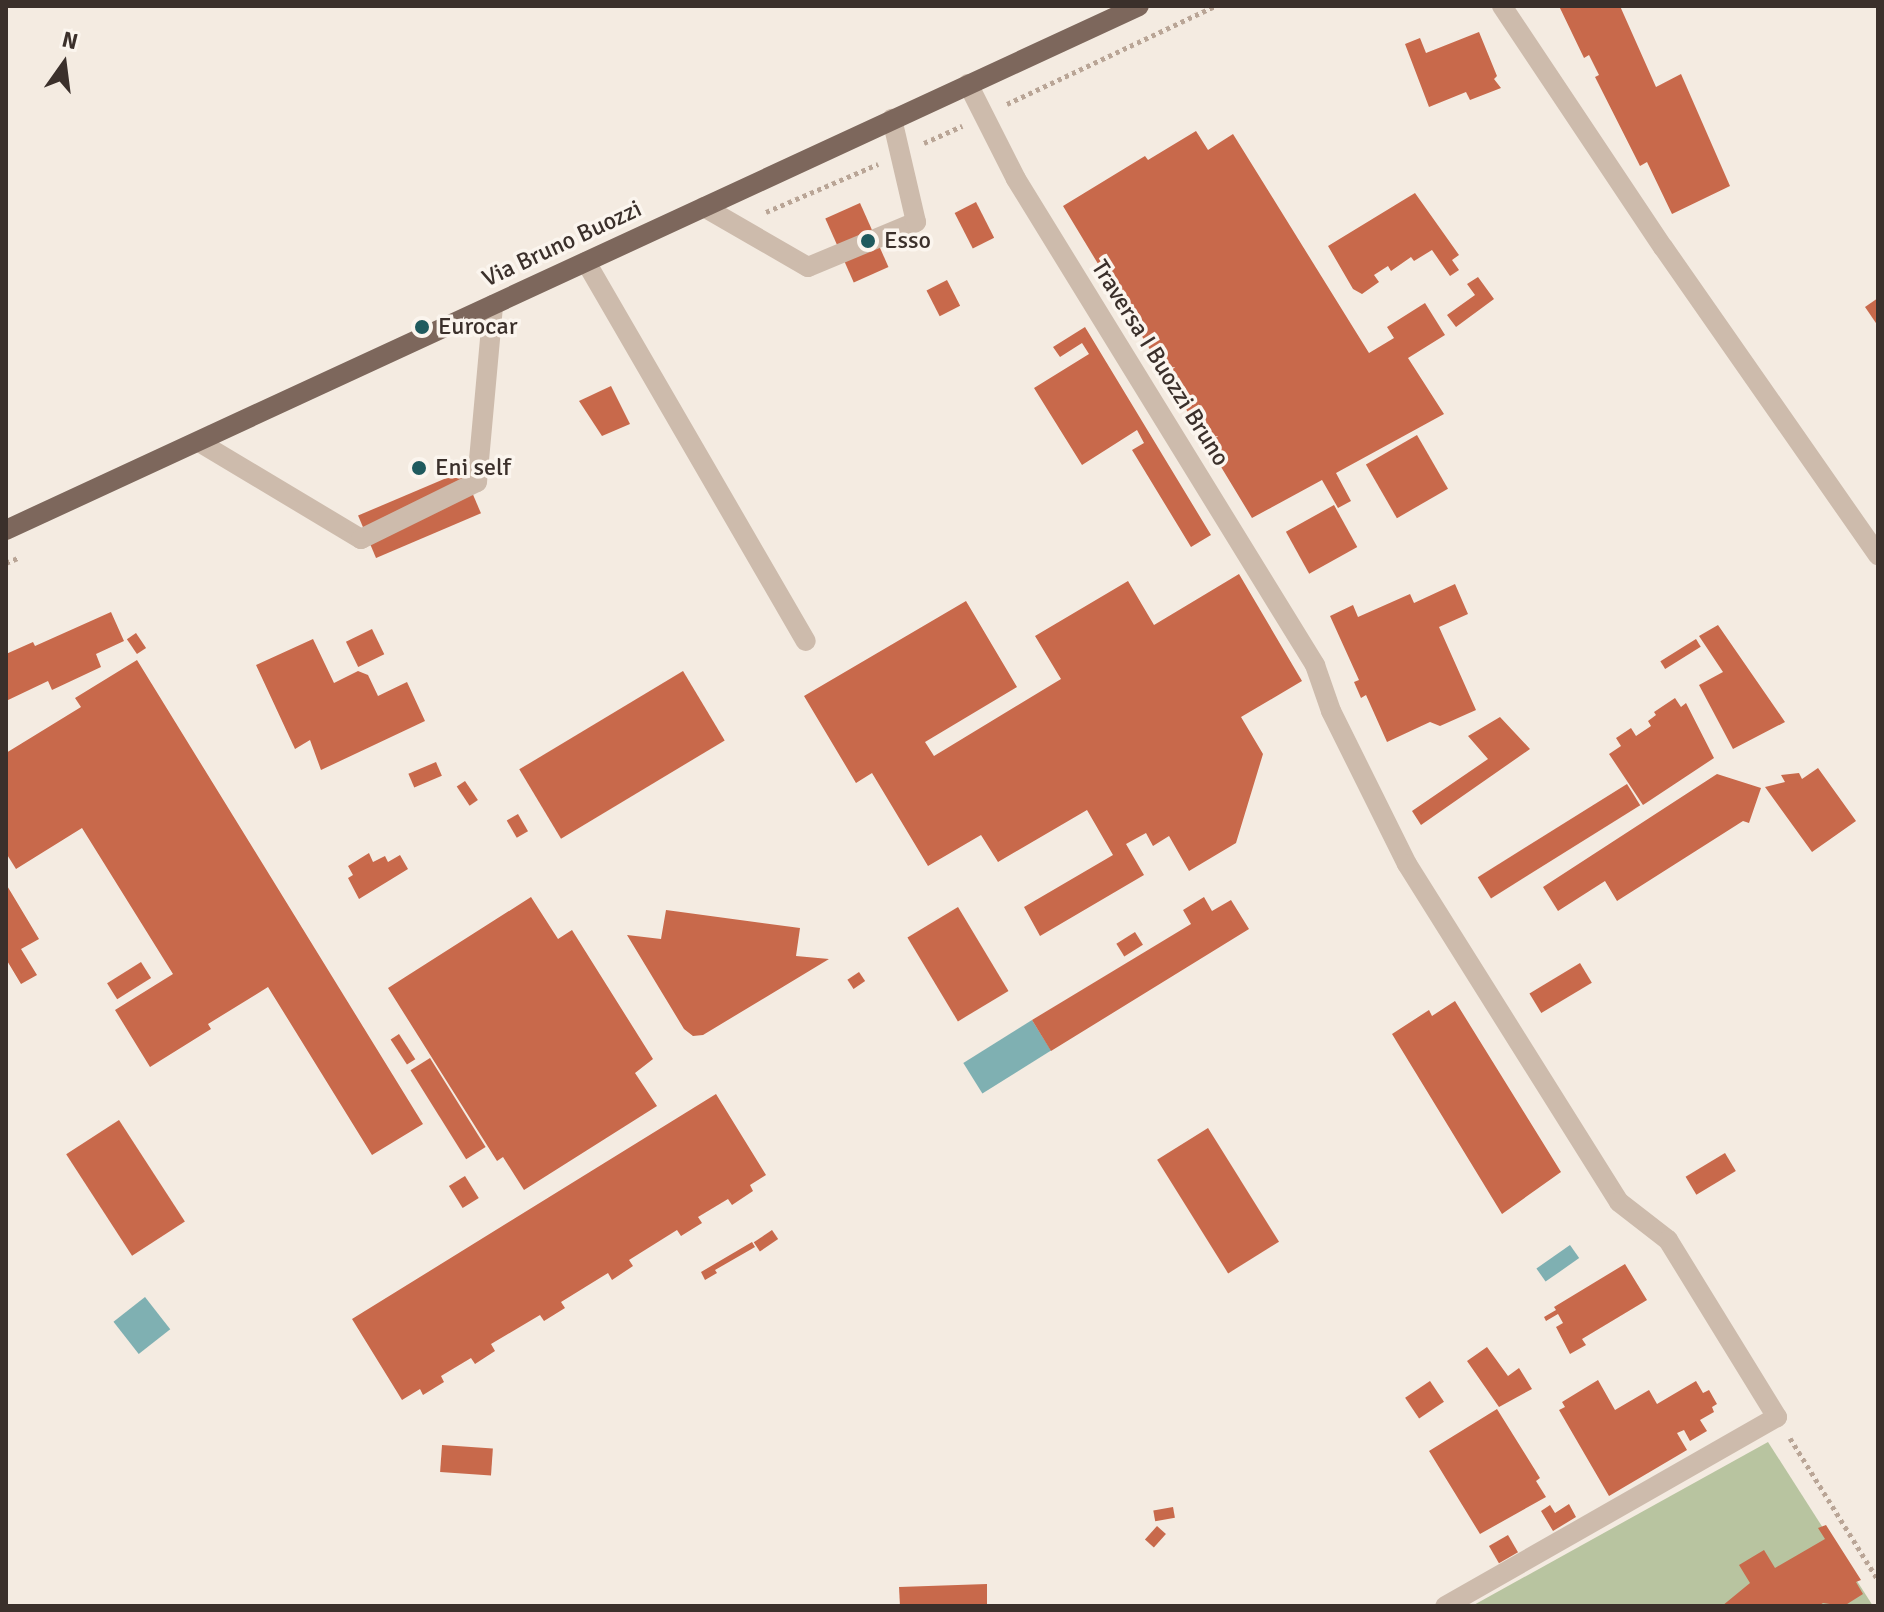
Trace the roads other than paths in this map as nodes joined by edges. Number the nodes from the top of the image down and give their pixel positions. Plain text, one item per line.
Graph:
1 (1139, 6) edge
2 (1502, 6) edge
3 (968, 84) junction
4 (892, 119) junction
5 (704, 207) junction
6 (586, 262) junction
7 (493, 305) junction
8 (199, 442) junction
9 (6, 530) edge
10 (1878, 555) edge
11 (806, 641) dead end
12 (1445, 1606) edge

1 - 3 main road, Via Bruno Buozzi
2 - 10 street
3 - 4 main road, Via Bruno Buozzi
3 - 12 street, Traversa I Buozzi Bruno
4 - 5 main road, Via Bruno Buozzi
4 - 5 street
5 - 6 main road, Via Bruno Buozzi
6 - 7 main road, Via Bruno Buozzi
6 - 11 street
7 - 8 main road, Via Bruno Buozzi
7 - 8 street
8 - 9 main road, Via Bruno Buozzi

